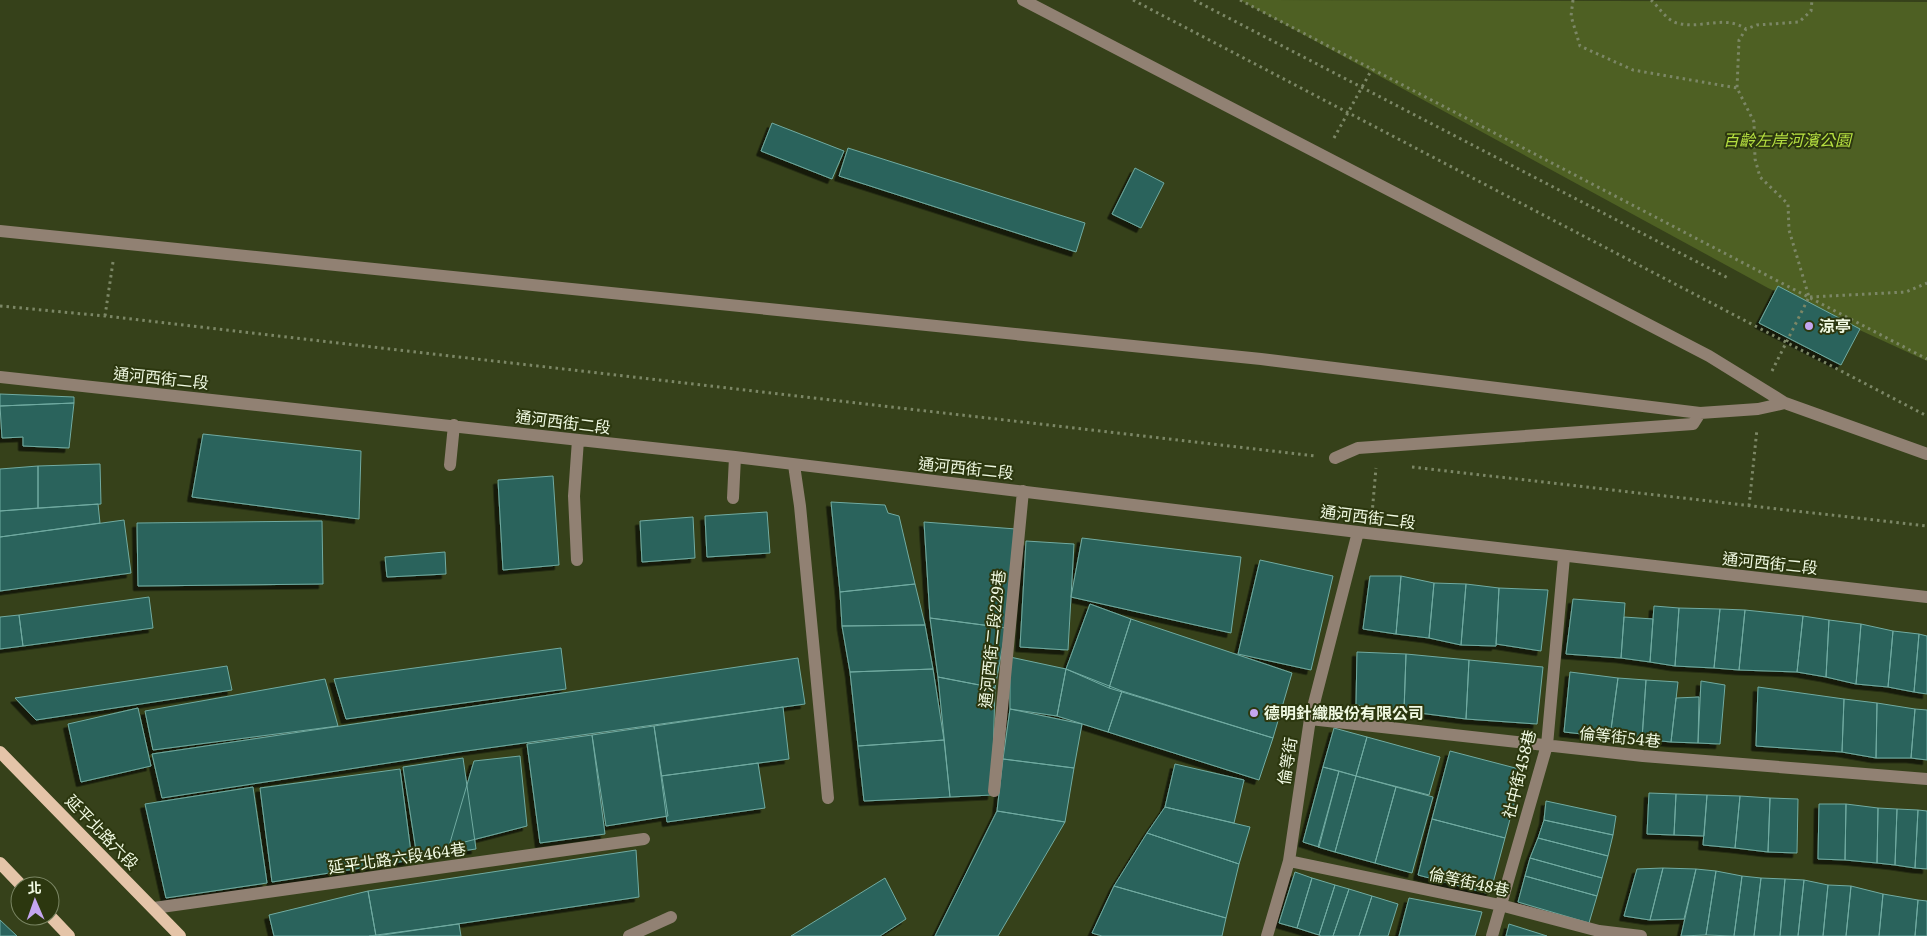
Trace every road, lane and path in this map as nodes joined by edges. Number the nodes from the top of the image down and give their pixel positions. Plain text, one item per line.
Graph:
1 (1023, 0) edge
2 (1133, 0) edge
3 (1194, 0) edge
4 (1240, 0) edge
5 (1573, 0) edge
6 (1651, 0) edge
7 (1812, 0) edge
8 (1746, 29) junction
9 (1372, 69) junction
10 (1362, 87) junction
11 (1737, 88) junction
12 (1348, 112) junction
13 (1324, 156) junction
14 (0, 231) edge
15 (116, 244) junction
16 (1728, 278) dead end
17 (1927, 283) edge
18 (1809, 298) junction
19 (0, 306) edge
20 (105, 316) junction
21 (1788, 342) junction
22 (1927, 359) edge
23 (0, 377) edge
24 (1762, 389) junction
25 (1785, 403) junction
26 (1758, 409) junction
27 (1700, 413) junction
28 (1927, 416) edge
29 (454, 425) junction
30 (578, 440) junction
31 (1927, 454) edge
32 (735, 457) junction
33 (1335, 458) joint
34 (1376, 462) dead end
35 (450, 465) dead end
36 (794, 465) junction
37 (1406, 466) dead end
38 (1023, 491) junction
39 (733, 498) dead end
40 (1749, 506) junction
41 (1364, 514) dead end
42 (1927, 526) edge
43 (1358, 532) junction
44 (1564, 557) junction
45 (577, 560) dead end
46 (1927, 597) edge
47 (1310, 719) junction
48 (1547, 745) junction
49 (0, 752) edge
50 (1927, 779) edge
51 (994, 791) dead end
52 (828, 798) dead end
53 (644, 838) dead end
54 (1289, 861) junction
55 (0, 863) edge
56 (12, 876) edge
57 (1500, 905) junction
58 (154, 908) junction
59 (671, 917) dead end
60 (60, 926) edge
61 (69, 936) edge
62 (180, 936) edge
63 (629, 936) edge
64 (1267, 936) edge
65 (1492, 936) edge
66 (1641, 936) edge

1 - 13 street
2 - 12 path
3 - 10 path
4 - 9 path
5 - 11 path
6 - 8 path
7 - 8 path
8 - 11 path
9 - 10 path
9 - 18 path
10 - 12 path
10 - 16 path
11 - 18 path
12 - 13 path
12 - 21 path
13 - 24 street
14 - 15 street
15 - 20 path
15 - 27 street
17 - 18 path
18 - 21 path
18 - 22 path
19 - 20 path
20 - 33 path
21 - 24 path
21 - 28 path
23 - 29 street, 通河西街二段
24 - 25 street
25 - 26 street
25 - 31 street
26 - 27 street
26 - 40 path
27 - 33 street
29 - 30 street, 通河西街二段
29 - 35 street
30 - 32 street, 通河西街二段
30 - 45 street
32 - 36 street, 通河西街二段
32 - 39 street
34 - 41 path
36 - 38 street, 通河西街二段
36 - 52 street
37 - 40 path
38 - 43 street, 通河西街二段
38 - 51 street, 通河西街二段229巷
40 - 42 path
43 - 44 street, 通河西街二段
43 - 47 street, 倫等街
44 - 46 street, 通河西街二段
44 - 48 street, 社中街458巷
47 - 48 street, 倫等街54巷
47 - 54 street, 倫等街
48 - 50 street, 倫等街54巷
48 - 57 street, 社中街458巷
49 - 58 main road, 延平北路六段
53 - 58 street, 延平北路六段464巷
54 - 57 street, 倫等街48巷
54 - 64 street, 倫等街
55 - 56 main road
57 - 65 street, 社中街458巷
57 - 66 street, 倫等街48巷
58 - 62 main road, 延平北路六段
59 - 63 street
60 - 61 main road

